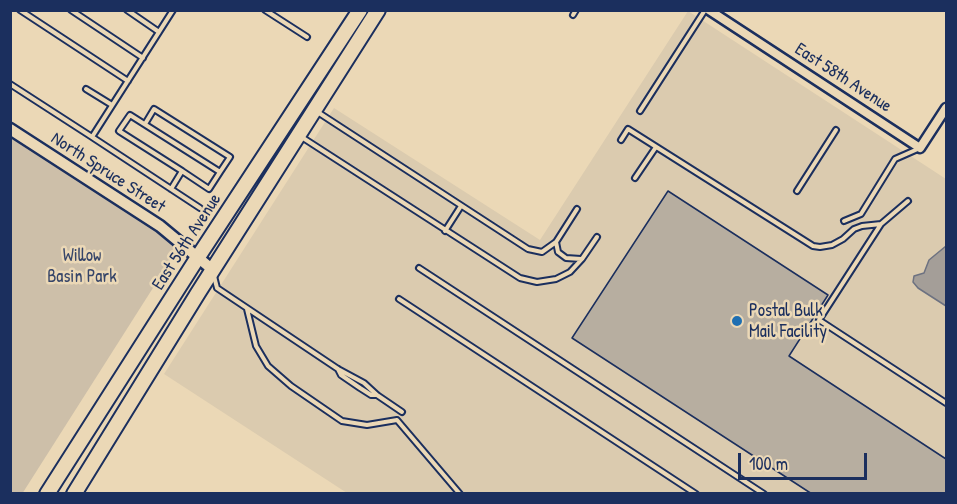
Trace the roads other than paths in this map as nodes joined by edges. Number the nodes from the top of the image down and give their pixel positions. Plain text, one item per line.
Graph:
1 (20, 10) edge
2 (71, 10) edge
3 (127, 10) edge
4 (173, 10) edge
5 (265, 10) edge
6 (360, 10) edge
7 (378, 10) edge
8 (707, 10) edge
9 (159, 32) junction
10 (307, 37) dead end
11 (143, 58) junction
12 (128, 81) junction
13 (10, 84) edge
14 (87, 89) dead end
15 (112, 105) junction
16 (946, 108) edge
17 (315, 111) junction
18 (640, 111) dead end
19 (145, 124) junction
20 (10, 129) edge
21 (836, 130) dead end
22 (300, 136) junction
23 (92, 137) junction
24 (621, 140) dead end
25 (656, 147) junction
26 (920, 148) junction
27 (182, 171) junction
28 (220, 172) junction
29 (635, 178) dead end
30 (171, 189) junction
31 (797, 191) dead end
32 (908, 201) dead end
33 (461, 206) junction
34 (200, 208) dead end
35 (577, 210) dead end
36 (844, 221) dead end
37 (881, 224) junction
38 (444, 231) junction
39 (597, 237) dead end
40 (556, 242) junction
41 (198, 257) junction
42 (582, 259) junction
43 (419, 268) dead end
44 (213, 270) junction
45 (399, 299) dead end
46 (248, 309) junction
47 (946, 403) edge
48 (402, 412) dead end
49 (47, 494) edge
50 (74, 494) edge
51 (460, 494) edge
52 (696, 494) edge
53 (764, 494) edge

1 - 12 lane
2 - 11 lane
3 - 9 lane
4 - 9 lane
5 - 10 lane
6 - 41 main road, East 56th Avenue
7 - 17 main road, East 56th Avenue
8 - 18 lane
8 - 26 street, East 58th Avenue
9 - 11 lane
11 - 12 lane
12 - 15 lane
13 - 23 lane
14 - 15 lane
15 - 23 lane
16 - 26 street
17 - 22 main road, East 56th Avenue
17 - 33 lane
19 - 27 lane
19 - 28 lane
19 - 28 lane
20 - 41 street, North Spruce Street
21 - 31 lane
22 - 38 lane
22 - 44 main road, East 56th Avenue
23 - 30 lane
24 - 25 lane
25 - 29 lane
25 - 37 lane
26 - 36 lane
27 - 28 lane
27 - 30 lane
30 - 34 lane
32 - 37 lane
33 - 38 lane
33 - 40 lane
35 - 40 lane
37 - 47 lane
38 - 42 lane
39 - 42 lane
40 - 42 lane
41 - 44 street, North Spruce Street
41 - 49 main road, East 56th Avenue
43 - 53 lane
44 - 46 lane
44 - 50 main road, East 56th Avenue
45 - 52 lane
46 - 48 lane
46 - 51 lane

